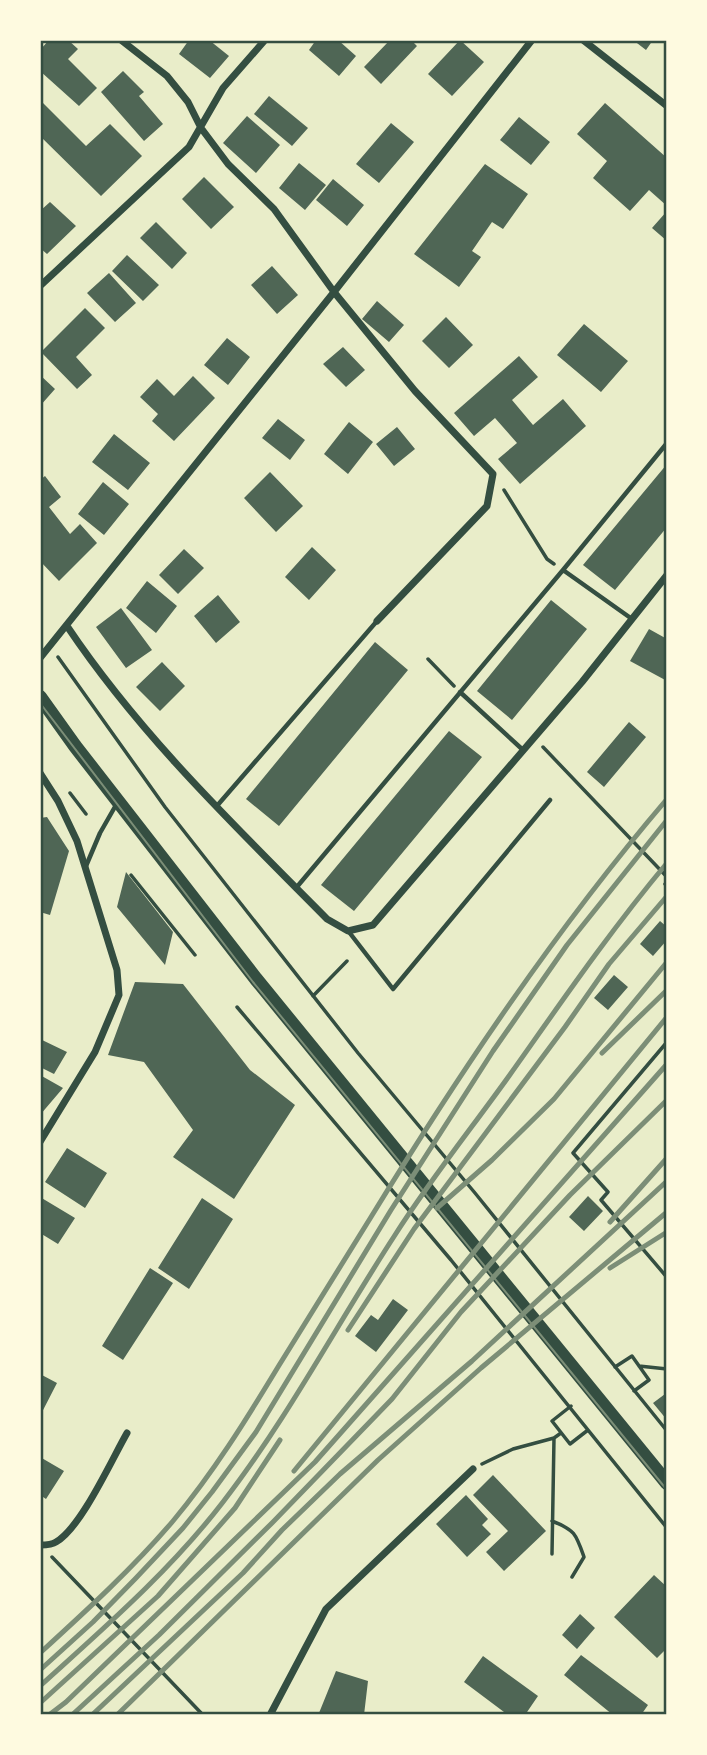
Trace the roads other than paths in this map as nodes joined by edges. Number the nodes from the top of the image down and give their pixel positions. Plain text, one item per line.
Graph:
1 (121, 40) edge
2 (265, 40) edge
3 (532, 40) edge
4 (583, 40) edge
5 (667, 106) edge
6 (201, 128) junction
7 (40, 286) edge
8 (334, 292) junction
9 (667, 443) edge
10 (563, 570) junction
11 (667, 575) edge
12 (632, 619) junction
13 (377, 621) joint
14 (66, 626) junction
15 (40, 658) edge
16 (460, 692) junction
17 (40, 697) edge
18 (523, 750) junction
19 (40, 773) edge
20 (550, 800) dead end
21 (119, 801) junction
22 (216, 807) junction
23 (86, 867) junction
24 (296, 887) junction
25 (348, 931) junction
26 (40, 1142) edge
27 (127, 1433) dead end
28 (473, 1469) road end
29 (667, 1483) edge
30 (40, 1545) edge
31 (270, 1715) edge

1 - 6 street
2 - 6 street
3 - 8 street
4 - 5 street
6 - 7 street
6 - 8 street
8 - 13 street
8 - 14 street
9 - 10 lane
10 - 12 lane
10 - 16 lane
11 - 12 street
12 - 18 street
13 - 22 lane
14 - 15 street
14 - 22 street
16 - 18 lane
16 - 24 lane
17 - 21 main road
18 - 25 street
19 - 23 street
20 - 25 lane
21 - 23 lane
21 - 29 main road
22 - 24 street
23 - 26 street
24 - 25 street
27 - 30 street
28 - 31 street

